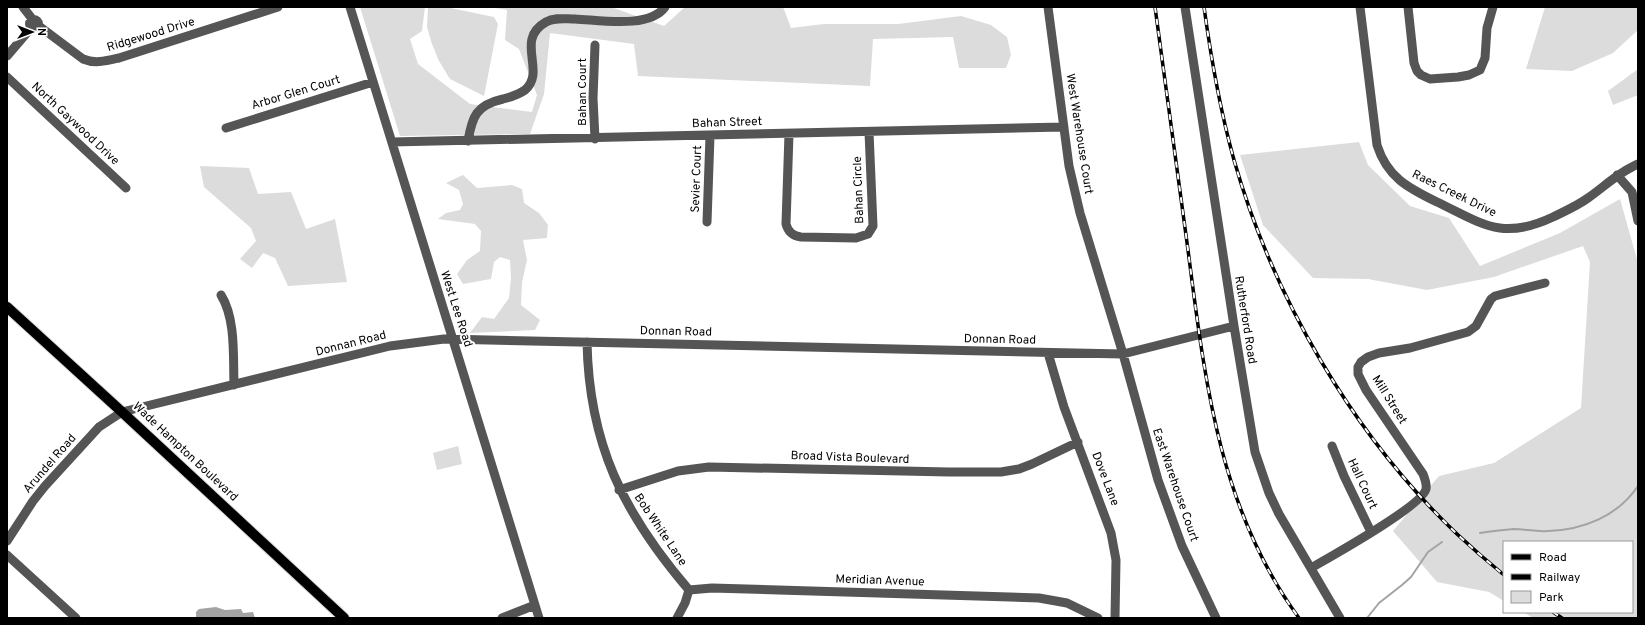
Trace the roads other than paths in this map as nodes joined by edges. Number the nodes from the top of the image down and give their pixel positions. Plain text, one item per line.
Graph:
1 (23, 7) edge
2 (278, 7) edge
3 (350, 7) edge
4 (666, 7) edge
5 (1048, 7) edge
6 (1184, 7) edge
7 (1360, 7) edge
8 (1408, 7) edge
9 (1493, 7) edge
10 (34, 25) junction
11 (595, 45) dead end
12 (7, 56) edge
13 (7, 77) edge
14 (373, 82) junction
15 (1064, 127) junction
16 (226, 128) dead end
17 (868, 132) junction
18 (789, 134) junction
19 (710, 136) junction
20 (595, 139) junction
21 (468, 141) junction
22 (392, 142) junction
23 (1638, 164) edge
24 (1617, 175) junction
25 (126, 188) dead end
26 (1638, 221) edge
27 (707, 222) dead end
28 (1545, 283) dead end
29 (221, 295) dead end
30 (7, 307) edge
31 (1234, 326) junction
32 (453, 339) junction
33 (587, 342) junction
34 (1048, 353) junction
35 (1123, 354) junction
36 (234, 385) junction
37 (122, 412) junction
38 (1078, 442) junction
39 (1332, 446) dead end
40 (619, 490) junction
41 (1371, 532) junction
42 (7, 541) edge
43 (7, 555) edge
44 (1311, 568) junction
45 (689, 590) junction
46 (535, 605) junction
47 (76, 618) edge
48 (344, 618) edge
49 (502, 618) edge
50 (539, 618) edge
51 (677, 618) edge
52 (1098, 618) edge
53 (1115, 618) edge
54 (1216, 618) edge
55 (1340, 618) edge

1 - 10 street, Ridgewood Drive
2 - 10 street, Ridgewood Drive
3 - 14 street, West Lee Road
4 - 21 street
5 - 15 street, West Warehouse Court
6 - 31 street, Rutherford Road
7 - 24 street, Raes Creek Drive
8 - 9 street
10 - 12 street
11 - 20 street, Bahan Court
13 - 25 street, North Gaywood Drive
14 - 16 street, Arbor Glen Court
14 - 22 street, West Lee Road
15 - 17 street, Bahan Street
15 - 35 street, West Warehouse Court
17 - 18 street, Bahan Street
17 - 18 street, Bahan Circle
18 - 19 street, Bahan Street
19 - 20 street, Bahan Street
19 - 27 street, Sevier Court
20 - 21 street, Bahan Street
21 - 22 street, Bahan Street
22 - 32 street, West Lee Road
23 - 24 street, Raes Creek Drive
24 - 26 street
28 - 41 street, Mill Street
29 - 36 street
30 - 37 main road, Wade Hampton Boulevard
31 - 35 street, Donnan Road
31 - 44 street, Rutherford Road
32 - 33 street, Donnan Road
32 - 36 street, Donnan Road
32 - 46 street, West Lee Road
33 - 34 street, Donnan Road
33 - 40 street, Bob White Lane
34 - 35 street, Donnan Road
34 - 38 street, Dove Lane
35 - 54 street, East Warehouse Court
36 - 37 street, Donnan Road
37 - 42 street, Arundel Road
37 - 48 main road, Wade Hampton Boulevard
38 - 40 street, Broad Vista Boulevard
38 - 53 street, Dove Lane
39 - 41 street, Hall Court
40 - 45 street, Bob White Lane
41 - 44 street, Mill Street
43 - 47 street
44 - 55 street, Rutherford Road
45 - 51 street
45 - 52 street, Meridian Avenue
46 - 49 street
46 - 50 street, West Lee Road

